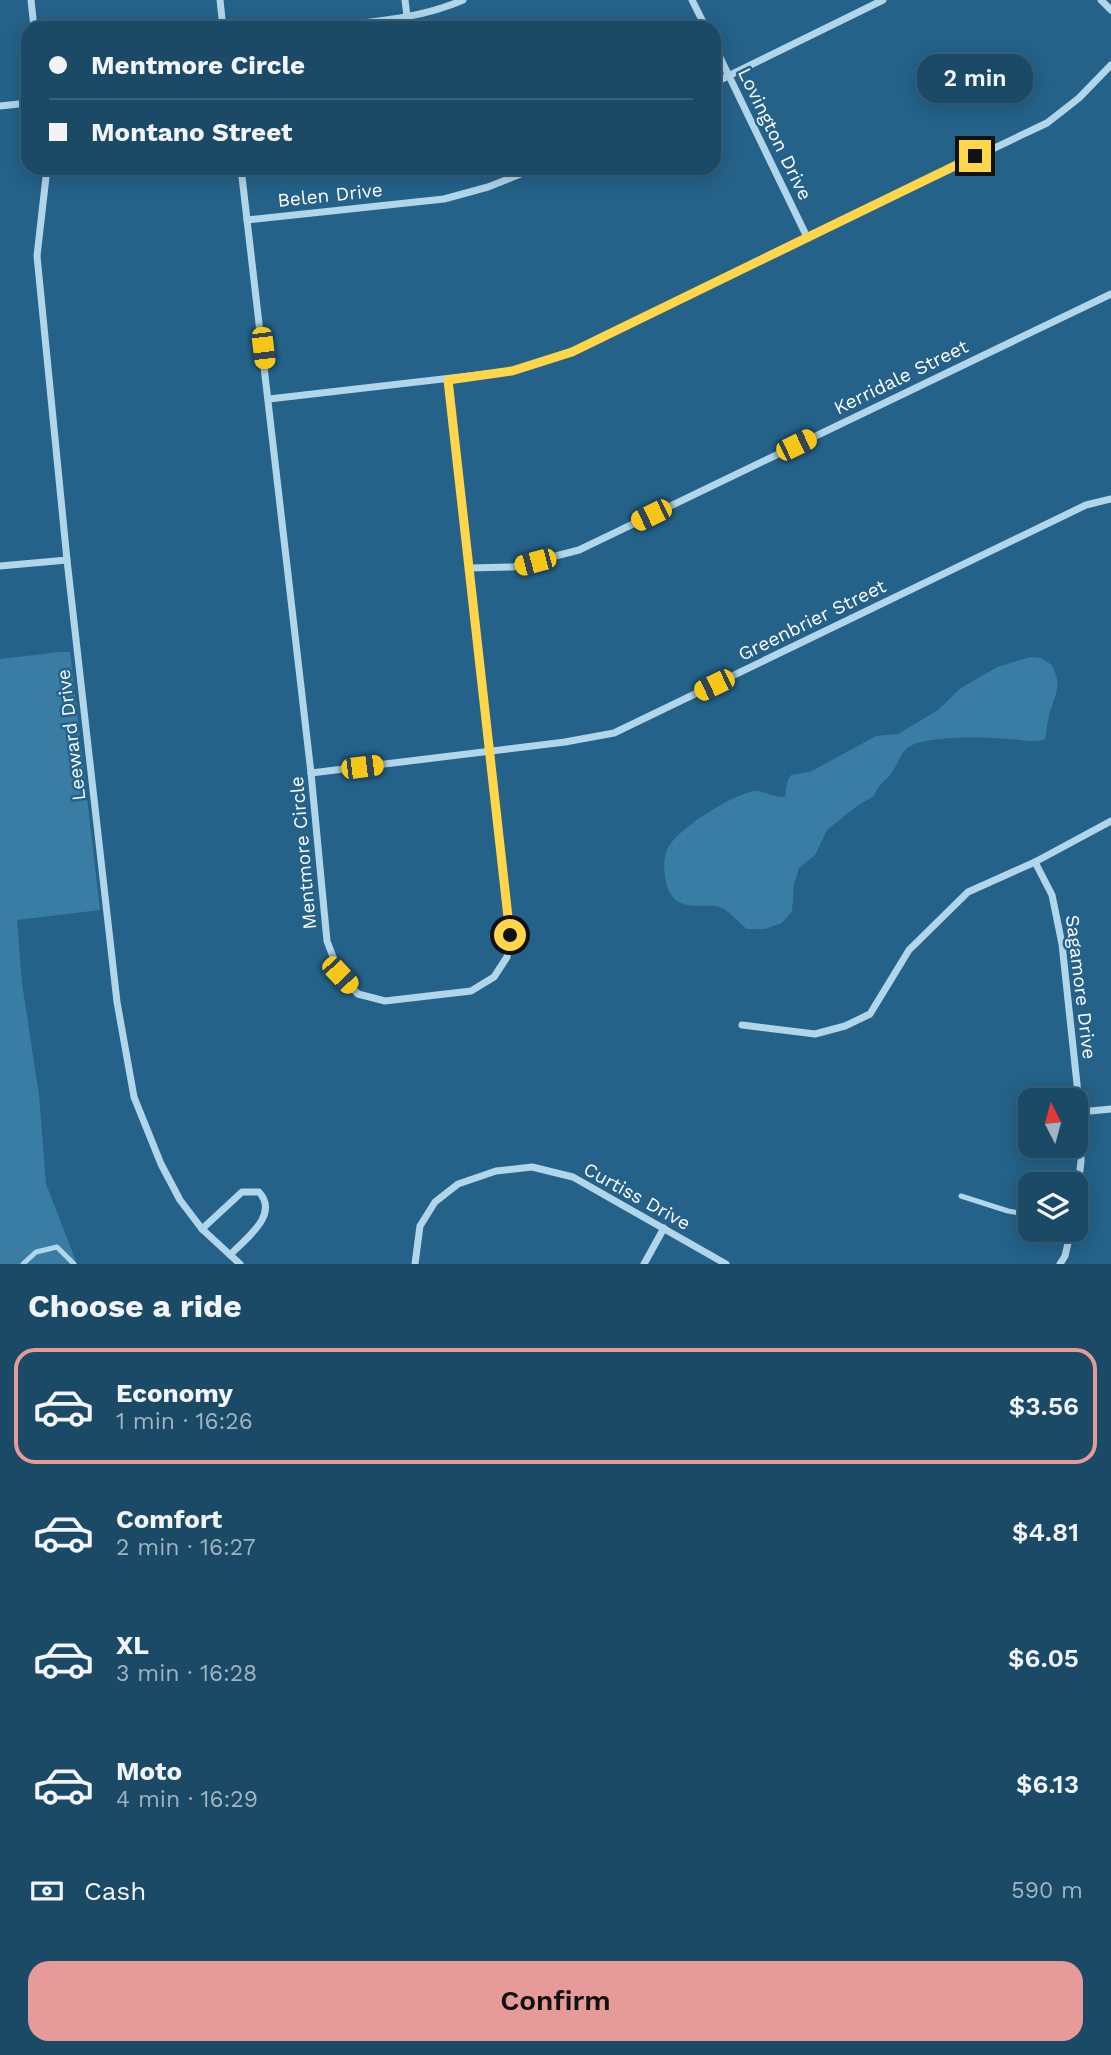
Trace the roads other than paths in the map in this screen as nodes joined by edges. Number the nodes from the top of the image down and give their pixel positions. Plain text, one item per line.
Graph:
1 (31, 0) edge
2 (220, 0) edge
3 (405, 0) edge
4 (463, 0) edge
5 (692, 0) edge
6 (883, 0) edge
7 (1101, 0) edge
8 (1111, 10) edge
9 (407, 16) junction
10 (33, 21) edge
11 (222, 21) edge
12 (370, 21) edge
13 (702, 21) edge
14 (721, 59) edge
15 (1111, 65) edge
16 (729, 76) junction
17 (721, 80) edge
18 (21, 104) edge
19 (0, 106) edge
20 (46, 175) edge
21 (242, 175) edge
22 (519, 175) edge
23 (247, 220) junction
24 (807, 237) junction
25 (1111, 293) edge
26 (448, 380) junction
27 (269, 399) junction
28 (1111, 499) edge
29 (67, 560) junction
30 (0, 566) edge
31 (469, 568) junction
32 (490, 751) junction
33 (311, 773) junction
34 (1111, 821) edge
35 (1035, 862) junction
36 (742, 1025) dead end
37 (1077, 1088) edge
38 (1111, 1109) edge
39 (1088, 1111) edge
40 (961, 1196) dead end
41 (1018, 1213) edge
42 (664, 1228) junction
43 (202, 1229) junction
44 (1068, 1242) edge
45 (230, 1255) junction
46 (23, 1264) edge
47 (74, 1264) edge
48 (240, 1264) edge
49 (415, 1264) edge
50 (644, 1264) edge
51 (726, 1264) edge
52 (1060, 1264) edge

1 - 10 street
2 - 11 street
3 - 9 street
4 - 9 street
5 - 13 street
6 - 16 street
7 - 8 street
9 - 12 street
14 - 16 street, Lovington Drive
15 - 24 street
16 - 17 street
16 - 24 street, Lovington Drive
18 - 19 street
20 - 29 street, Leeward Drive
21 - 23 street, Mentmore Circle
22 - 23 street, Belen Drive
23 - 27 street, Mentmore Circle
24 - 26 street
25 - 31 street, Kerridale Street
26 - 27 street
26 - 31 street, Mentmore Circle
27 - 33 street, Mentmore Circle
28 - 32 street, Greenbrier Street
29 - 30 street
29 - 43 street, Leeward Drive
31 - 32 street, Mentmore Circle
32 - 33 street, Greenbrier Street
32 - 33 street, Mentmore Circle
34 - 35 street
35 - 36 street
35 - 37 street, Sagamore Drive
38 - 39 street
40 - 41 lane
42 - 49 street, Curtiss Drive
42 - 50 street
42 - 51 street, Curtiss Drive
43 - 45 street, Leeward Drive
43 - 45 street
44 - 52 street
45 - 48 street, Leeward Drive
46 - 47 lane

